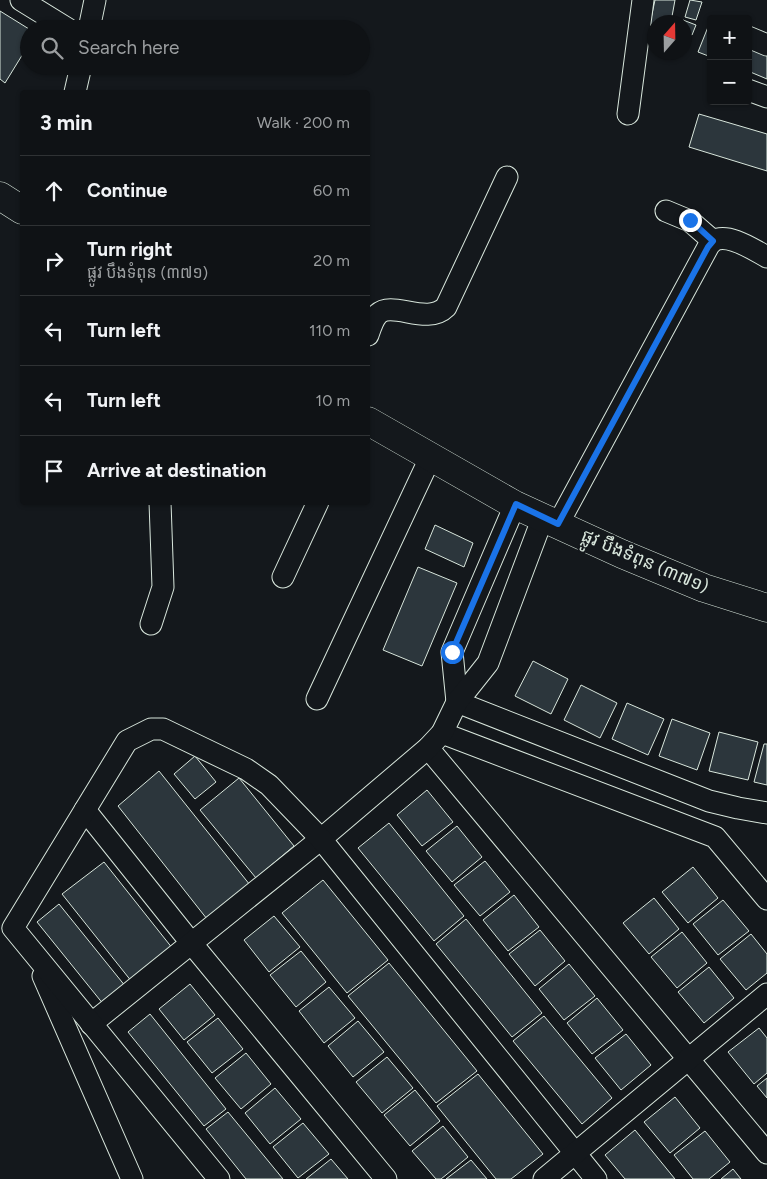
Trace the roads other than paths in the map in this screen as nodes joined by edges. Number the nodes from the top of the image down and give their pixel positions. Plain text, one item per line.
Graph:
1 (21, 0) edge
2 (95, 0) edge
3 (644, 0) edge
4 (53, 20) edge
5 (91, 20) edge
6 (752, 38) edge
7 (767, 44) edge
8 (79, 75) edge
9 (75, 90) edge
10 (752, 91) edge
11 (767, 97) edge
12 (628, 114) dead end
13 (507, 177) dead end
14 (0, 196) edge
15 (20, 209) edge
16 (666, 211) dead end
17 (713, 241) junction
18 (767, 257) edge
19 (370, 331) edge
20 (370, 422) edge
21 (430, 458) junction
22 (516, 504) junction
23 (160, 505) edge
24 (317, 505) edge
25 (550, 520) junction
26 (283, 577) dead end
27 (767, 608) edge
28 (151, 624) dead end
29 (317, 699) dead end
30 (457, 702) junction
31 (435, 741) junction
32 (85, 810) junction
33 (767, 813) edge
34 (321, 839) junction
35 (765, 892) edge
36 (192, 944) junction
37 (33, 952) junction
38 (767, 994) edge
39 (92, 1024) junction
40 (689, 1059) junction
41 (575, 1153) junction
42 (767, 1153) edge
43 (132, 1179) edge
44 (219, 1179) edge
45 (386, 1179) edge
46 (544, 1179) edge
47 (596, 1179) edge

1 - 4 street
2 - 5 street
3 - 12 street
6 - 7 street
8 - 9 street
10 - 11 street
13 - 19 street
14 - 15 main road
16 - 17 street
17 - 18 street
17 - 25 street
20 - 21 main road, ផ្លូវ បឹងទំពុន (៣៧១)
21 - 22 main road, ផ្លូវ បឹងទំពុន (៣៧១)
21 - 29 street
22 - 25 main road, ផ្លូវ បឹងទំពុន (៣៧១)
22 - 30 street
23 - 28 street
24 - 26 street
25 - 27 main road, ផ្លូវ បឹងទំពុន (៣៧១)
25 - 30 street
30 - 31 street
30 - 33 street
31 - 34 street
31 - 35 street
31 - 40 street
32 - 34 street
32 - 36 street
32 - 37 street
34 - 36 street
34 - 41 street
36 - 39 street
36 - 45 street
37 - 39 street
37 - 43 street
38 - 40 street
39 - 44 street
40 - 41 street
40 - 42 street
41 - 46 street
41 - 47 street

